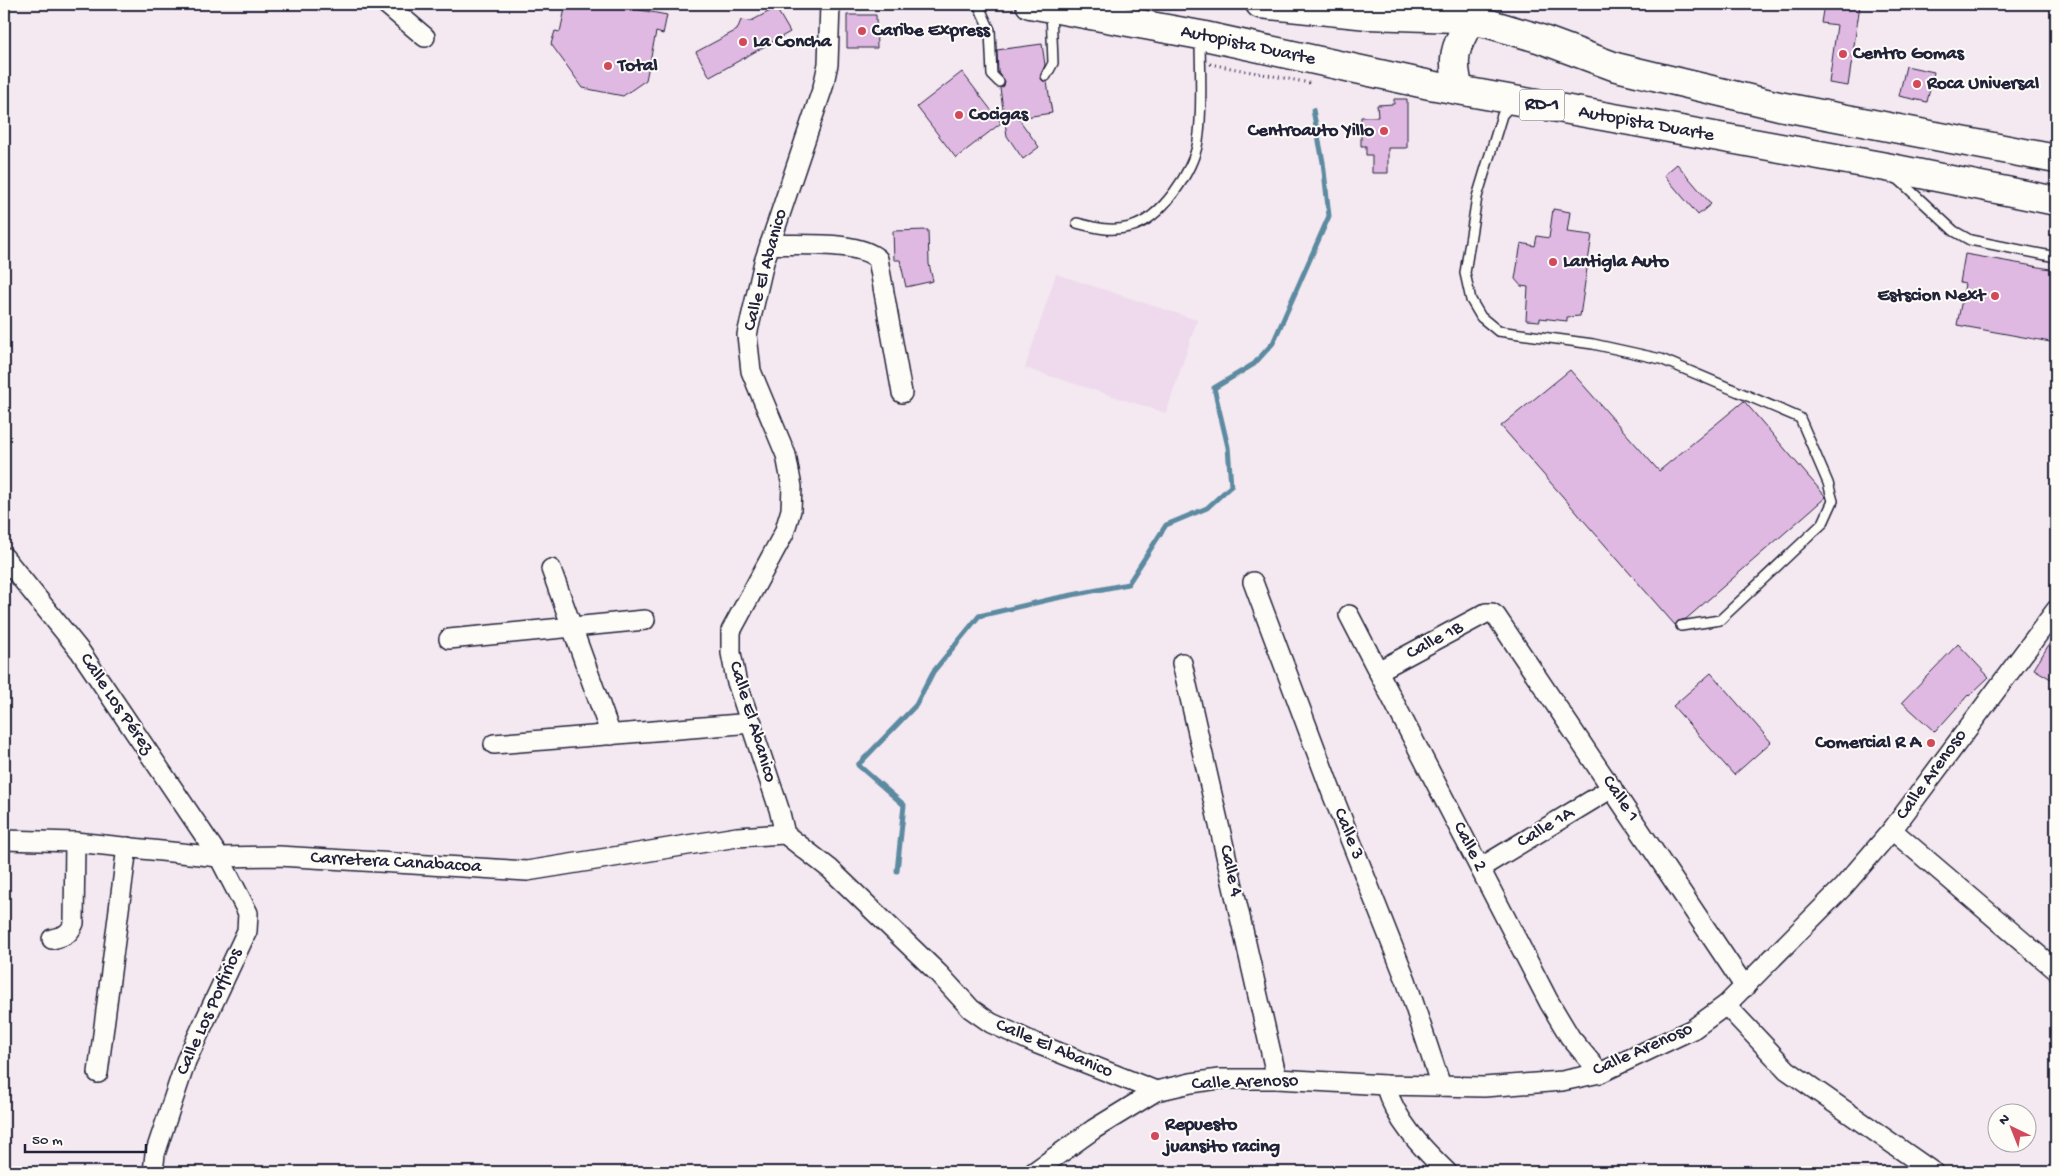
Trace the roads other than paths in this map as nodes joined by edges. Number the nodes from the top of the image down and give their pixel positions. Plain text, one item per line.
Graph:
1 (386, 4) edge
2 (830, 4) edge
3 (978, 4) edge
4 (1260, 4) edge
5 (1040, 6) edge
6 (1458, 19) junction
7 (1200, 35) junction
8 (425, 37) dead end
9 (1046, 76) dead end
10 (999, 82) dead end
11 (1430, 85) junction
12 (1459, 90) junction
13 (1516, 100) junction
14 (2056, 159) edge
15 (1886, 167) junction
16 (2056, 201) edge
17 (1077, 223) dead end
18 (770, 244) junction
19 (2056, 257) edge
20 (902, 393) dead end
21 (4, 557) edge
22 (551, 569) dead end
23 (1253, 582) dead end
24 (2056, 610) edge
25 (1492, 613) joint
26 (1349, 615) dead end
27 (645, 620) dead end
28 (1681, 626) dead end
29 (572, 627) junction
30 (449, 639) dead end
31 (1182, 663) dead end
32 (1378, 671) junction
33 (752, 723) junction
34 (611, 735) junction
35 (494, 744) dead end
36 (1612, 788) junction
37 (1892, 830) junction
38 (785, 834) junction
39 (4, 840) edge
40 (75, 842) junction
41 (127, 847) junction
42 (219, 857) junction
43 (1480, 868) junction
44 (52, 940) dead end
45 (2056, 970) edge
46 (1745, 987) junction
47 (1726, 1005) junction
48 (98, 1073) dead end
49 (1600, 1073) junction
50 (1277, 1079) junction
51 (1385, 1085) junction
52 (1442, 1086) junction
53 (1156, 1091) junction
54 (153, 1172) edge
55 (1034, 1172) edge
56 (1447, 1172) edge
57 (1933, 1172) edge

1 - 8 street
2 - 18 street, Calle El Abanico
3 - 10 lane
4 - 6 highway
5 - 7 highway, Autopista Duarte / RD-1
5 - 9 lane
6 - 11 highway
6 - 12 highway
6 - 14 highway
7 - 11 highway, Autopista Duarte / RD-1
7 - 17 lane
11 - 12 highway, Autopista Duarte / RD-1
12 - 13 highway, Autopista Duarte / RD-1
13 - 15 highway, Autopista Duarte / RD-1
13 - 28 lane
15 - 16 highway, Autopista Duarte / RD-1
15 - 19 lane
18 - 20 street
18 - 33 street, Calle El Abanico
21 - 42 street, Calle Los Pérez
22 - 29 street
23 - 52 street, Calle 3
24 - 37 street, Calle Arenoso
25 - 32 street, Calle 1B
25 - 36 street, Calle 1
26 - 32 street, Calle 2
27 - 29 street
29 - 30 street
29 - 34 street
31 - 50 street, Calle 4
32 - 43 street, Calle 2
33 - 34 street
33 - 38 street, Calle El Abanico
34 - 35 street
36 - 43 street, Calle 1A
36 - 46 street, Calle 1
37 - 45 street
37 - 46 street, Calle Arenoso
38 - 42 street, Carretera Canabacoa
38 - 53 street, Calle El Abanico
39 - 40 street, Carretera Canabacoa
40 - 41 street, Carretera Canabacoa
40 - 44 street
41 - 42 street, Carretera Canabacoa
41 - 48 street
42 - 54 street, Calle Los Porfirios
43 - 49 street, Calle 2
46 - 47 street, Calle Arenoso
47 - 49 street, Calle Arenoso
47 - 57 street
49 - 52 street, Calle Arenoso
50 - 51 street, Calle Arenoso
50 - 53 street, Calle Arenoso
51 - 52 street, Calle Arenoso
51 - 56 street
53 - 55 street, Calle Arenoso

